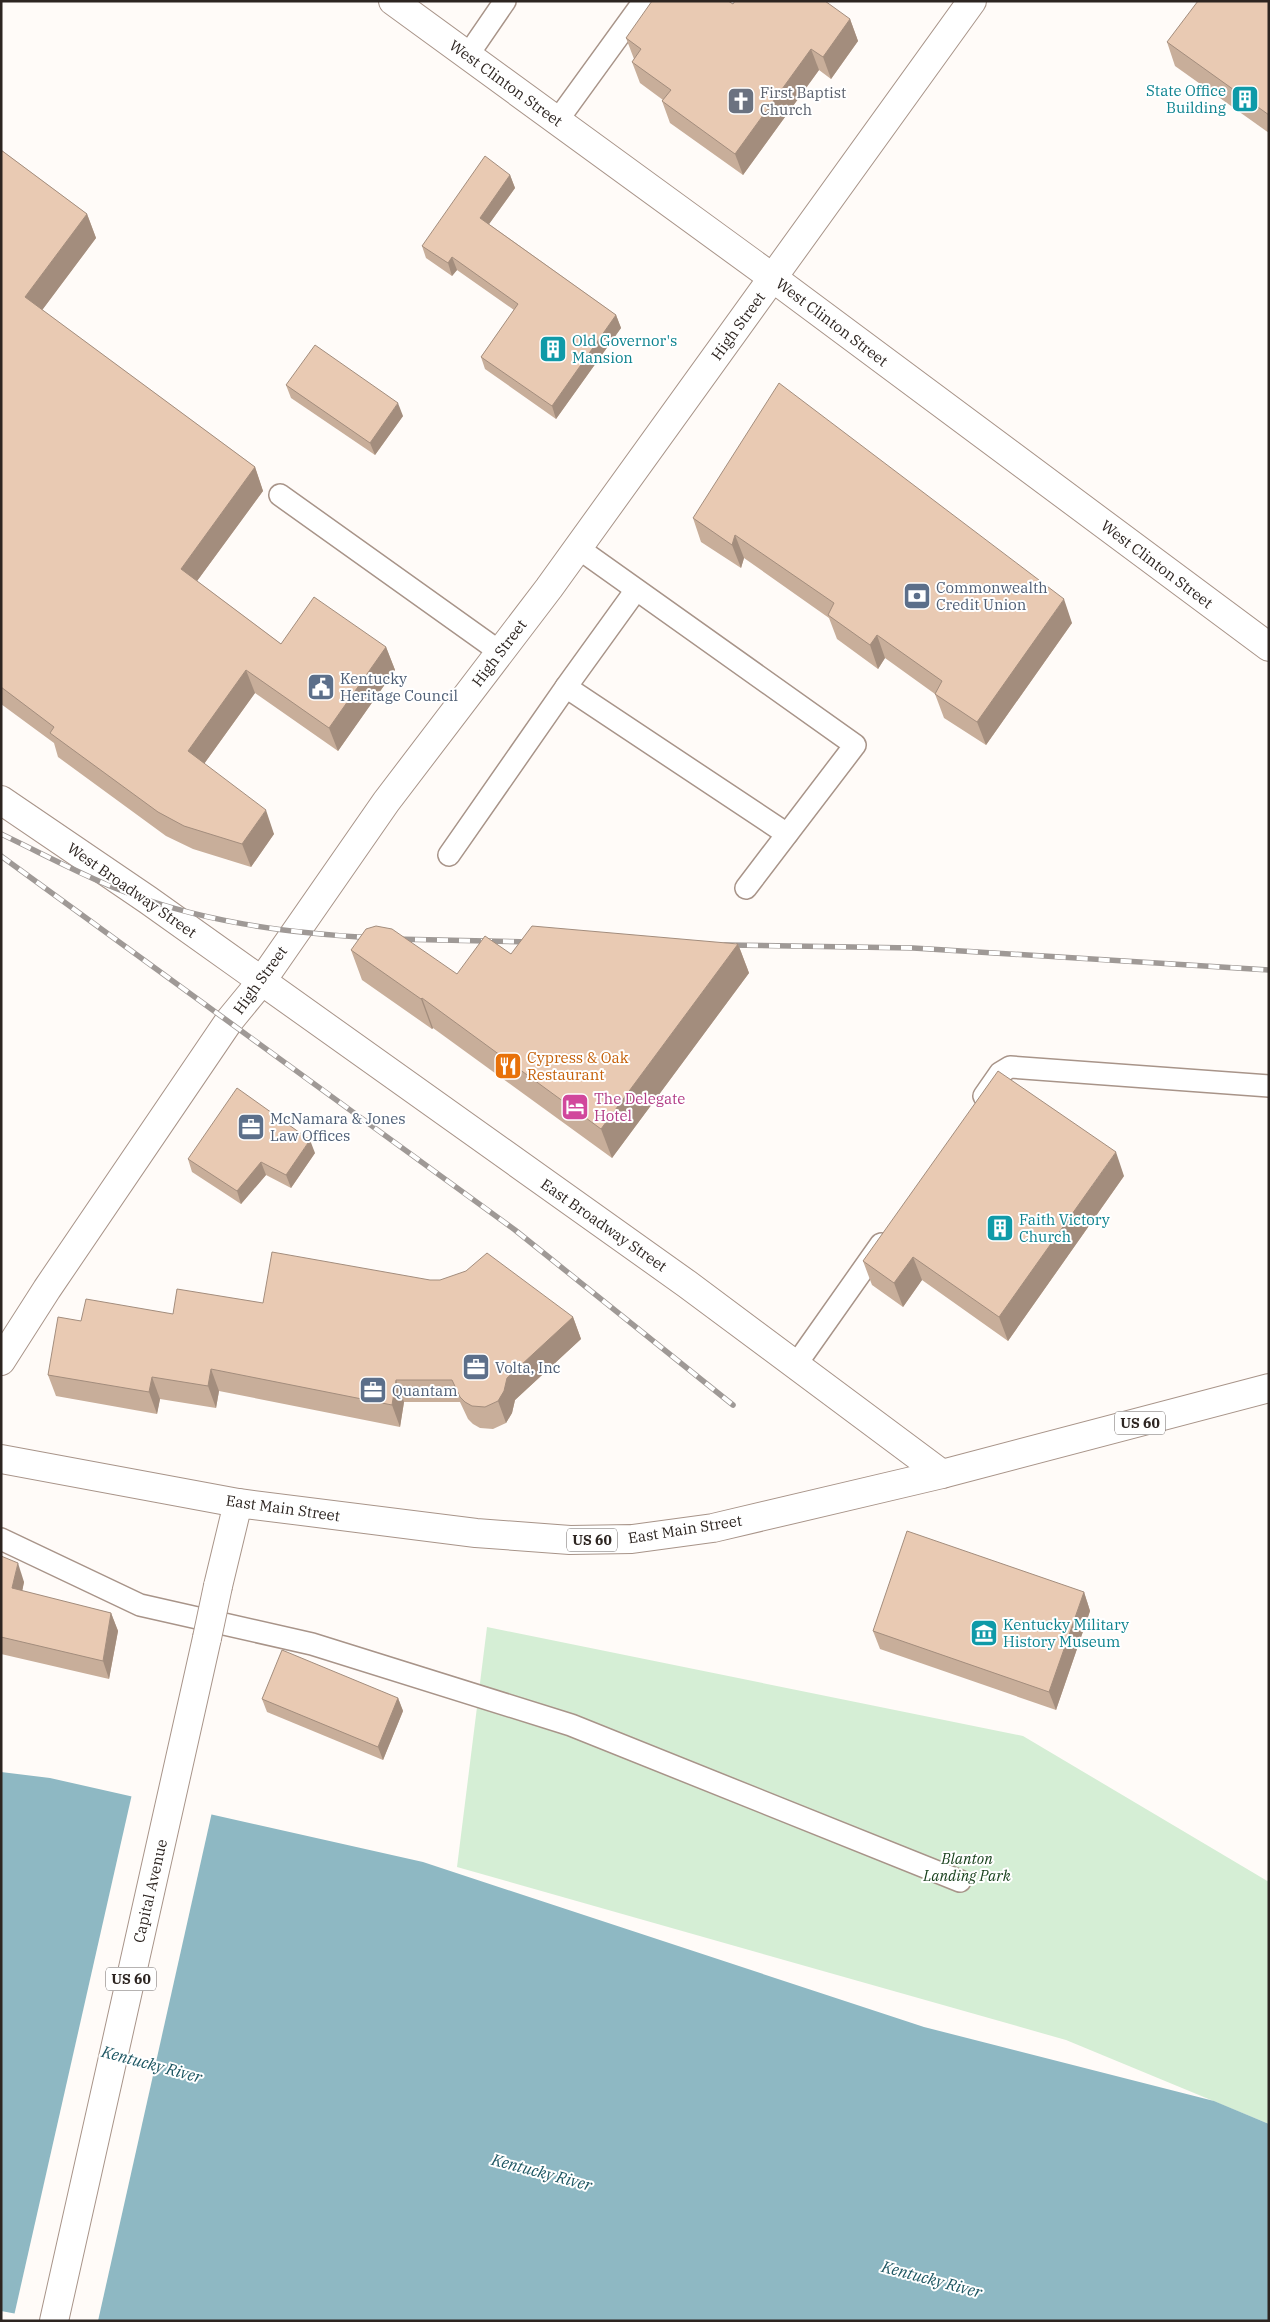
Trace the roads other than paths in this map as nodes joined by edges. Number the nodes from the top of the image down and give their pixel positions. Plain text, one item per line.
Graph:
1 (505, 1) edge
2 (644, 1) edge
3 (972, 1) edge
4 (401, 4) edge
5 (468, 55) junction
6 (557, 121) junction
7 (773, 278) junction
8 (280, 495) dead end
9 (578, 548) junction
10 (636, 590) junction
11 (1269, 647) edge
12 (500, 652) junction
13 (566, 687) junction
14 (1, 800) edge
15 (787, 834) junction
16 (448, 855) dead end
17 (746, 888) dead end
18 (261, 982) junction
19 (1269, 1086) edge
20 (972, 1114) edge
21 (892, 1228) edge
22 (1, 1361) edge
23 (795, 1366) junction
24 (1269, 1388) edge
25 (1, 1459) edge
26 (942, 1474) junction
27 (238, 1503) junction
28 (1, 1539) edge
29 (960, 1881) dead end
30 (54, 2321) edge

1 - 5 lane
2 - 6 lane
3 - 7 main road, High Street
4 - 5 main road, West Clinton Street
5 - 6 main road, West Clinton Street
6 - 7 main road, West Clinton Street
7 - 9 main road, High Street
7 - 11 main road, West Clinton Street
8 - 12 lane
9 - 10 lane
9 - 12 main road, High Street
10 - 13 lane
10 - 15 lane
12 - 18 main road, High Street
13 - 15 lane
13 - 16 lane
14 - 18 main road, West Broadway Street
15 - 17 lane
18 - 22 main road, High Street
18 - 23 main road, East Broadway Street
19 - 20 lane
21 - 23 lane
23 - 26 main road, East Broadway Street
24 - 26 main road, East Main Street / US 60
25 - 27 main road, East Main Street
26 - 27 main road, East Main Street / US 60
27 - 30 main road, Capital Avenue / US 60, bridge
28 - 29 lane

